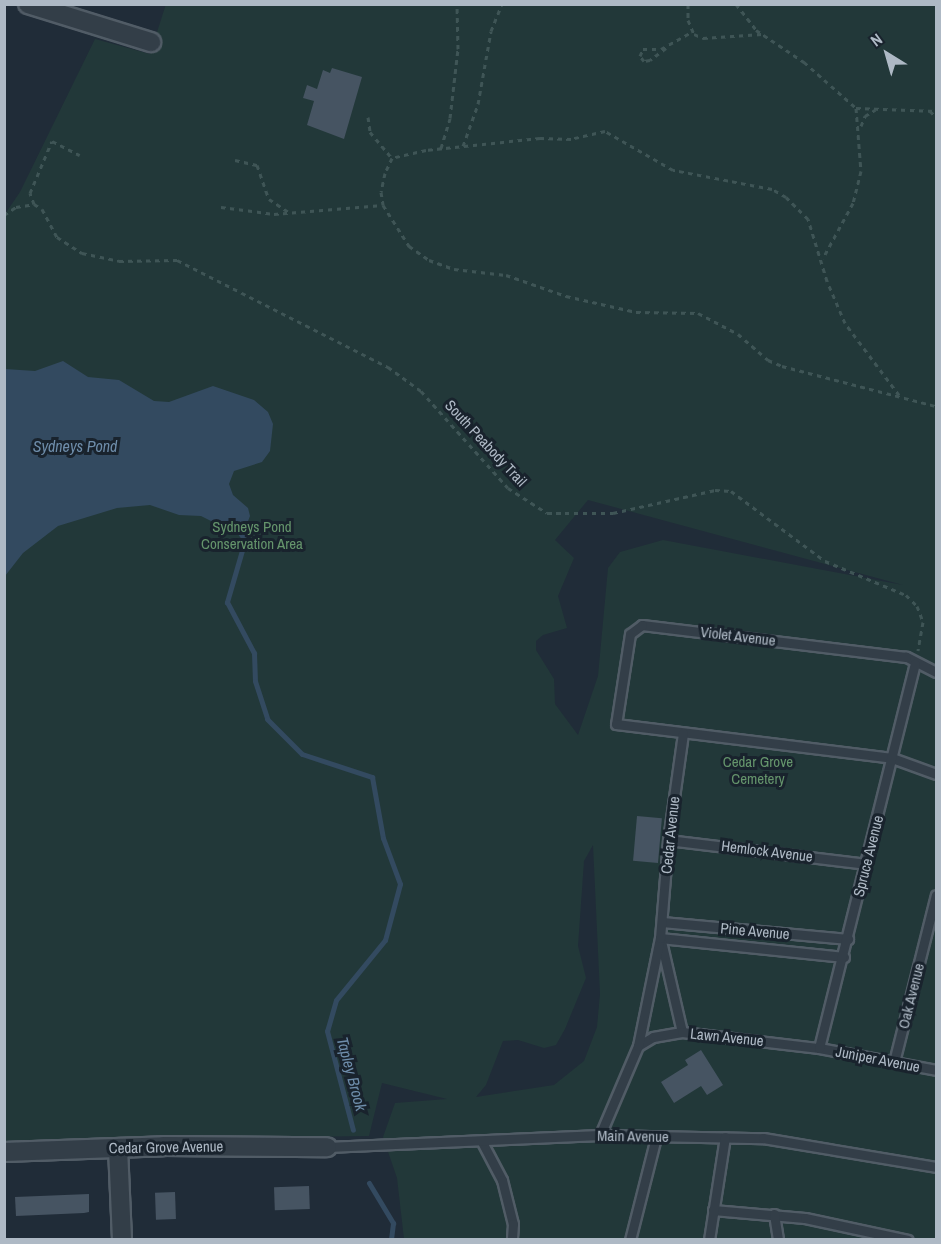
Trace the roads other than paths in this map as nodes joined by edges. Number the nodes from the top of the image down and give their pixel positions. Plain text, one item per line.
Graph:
1 (28, 4) edge
2 (151, 42) dead end
3 (915, 664) junction
4 (936, 672) edge
5 (683, 733) junction
6 (892, 758) junction
7 (936, 774) edge
8 (668, 840) junction
9 (865, 864) junction
10 (936, 895) edge
11 (662, 922) junction
12 (660, 938) junction
13 (848, 939) junction
14 (844, 957) junction
15 (682, 1032) junction
16 (638, 1046) junction
17 (819, 1048) junction
18 (894, 1062) junction
19 (936, 1070) edge
20 (600, 1135) junction
21 (656, 1137) junction
22 (725, 1137) junction
23 (482, 1142) junction
24 (327, 1147) joint
25 (118, 1148) junction
26 (4, 1152) edge
27 (936, 1167) edge
28 (713, 1210) junction
29 (774, 1214) junction
30 (122, 1239) edge
31 (512, 1239) edge
32 (630, 1239) edge
33 (709, 1239) edge
34 (778, 1239) edge
35 (908, 1239) edge

1 - 2 street
3 - 4 lane, Violet Avenue
3 - 5 lane, Violet Avenue
3 - 6 lane, Spruce Avenue
5 - 6 lane
5 - 8 lane, Cedar Avenue
6 - 7 lane
6 - 9 lane, Spruce Avenue
8 - 9 lane, Hemlock Avenue
8 - 11 lane, Cedar Avenue
9 - 13 lane, Spruce Avenue
10 - 18 lane, Oak Avenue
11 - 12 lane, Cedar Avenue
11 - 13 lane, Pine Avenue
12 - 14 lane, Pine Avenue
12 - 15 lane, Cedar Avenue
12 - 16 lane, Cedar Avenue
13 - 14 lane, Spruce Avenue
14 - 17 lane, Spruce Avenue
15 - 16 lane, Lawn Avenue
15 - 17 lane, Lawn Avenue
16 - 20 lane, Cedar Avenue
17 - 18 lane, Juniper Avenue
18 - 19 lane, Juniper Avenue
20 - 21 lane, Main Avenue
20 - 23 lane, Main Avenue
21 - 22 lane, Main Avenue
21 - 32 lane
22 - 27 lane, Main Avenue
22 - 28 lane
23 - 24 lane, Main Avenue
23 - 31 lane
24 - 25 street, Cedar Grove Avenue
25 - 26 street, Cedar Grove Avenue
25 - 30 street
28 - 29 lane
28 - 33 lane
29 - 34 lane
29 - 35 lane

